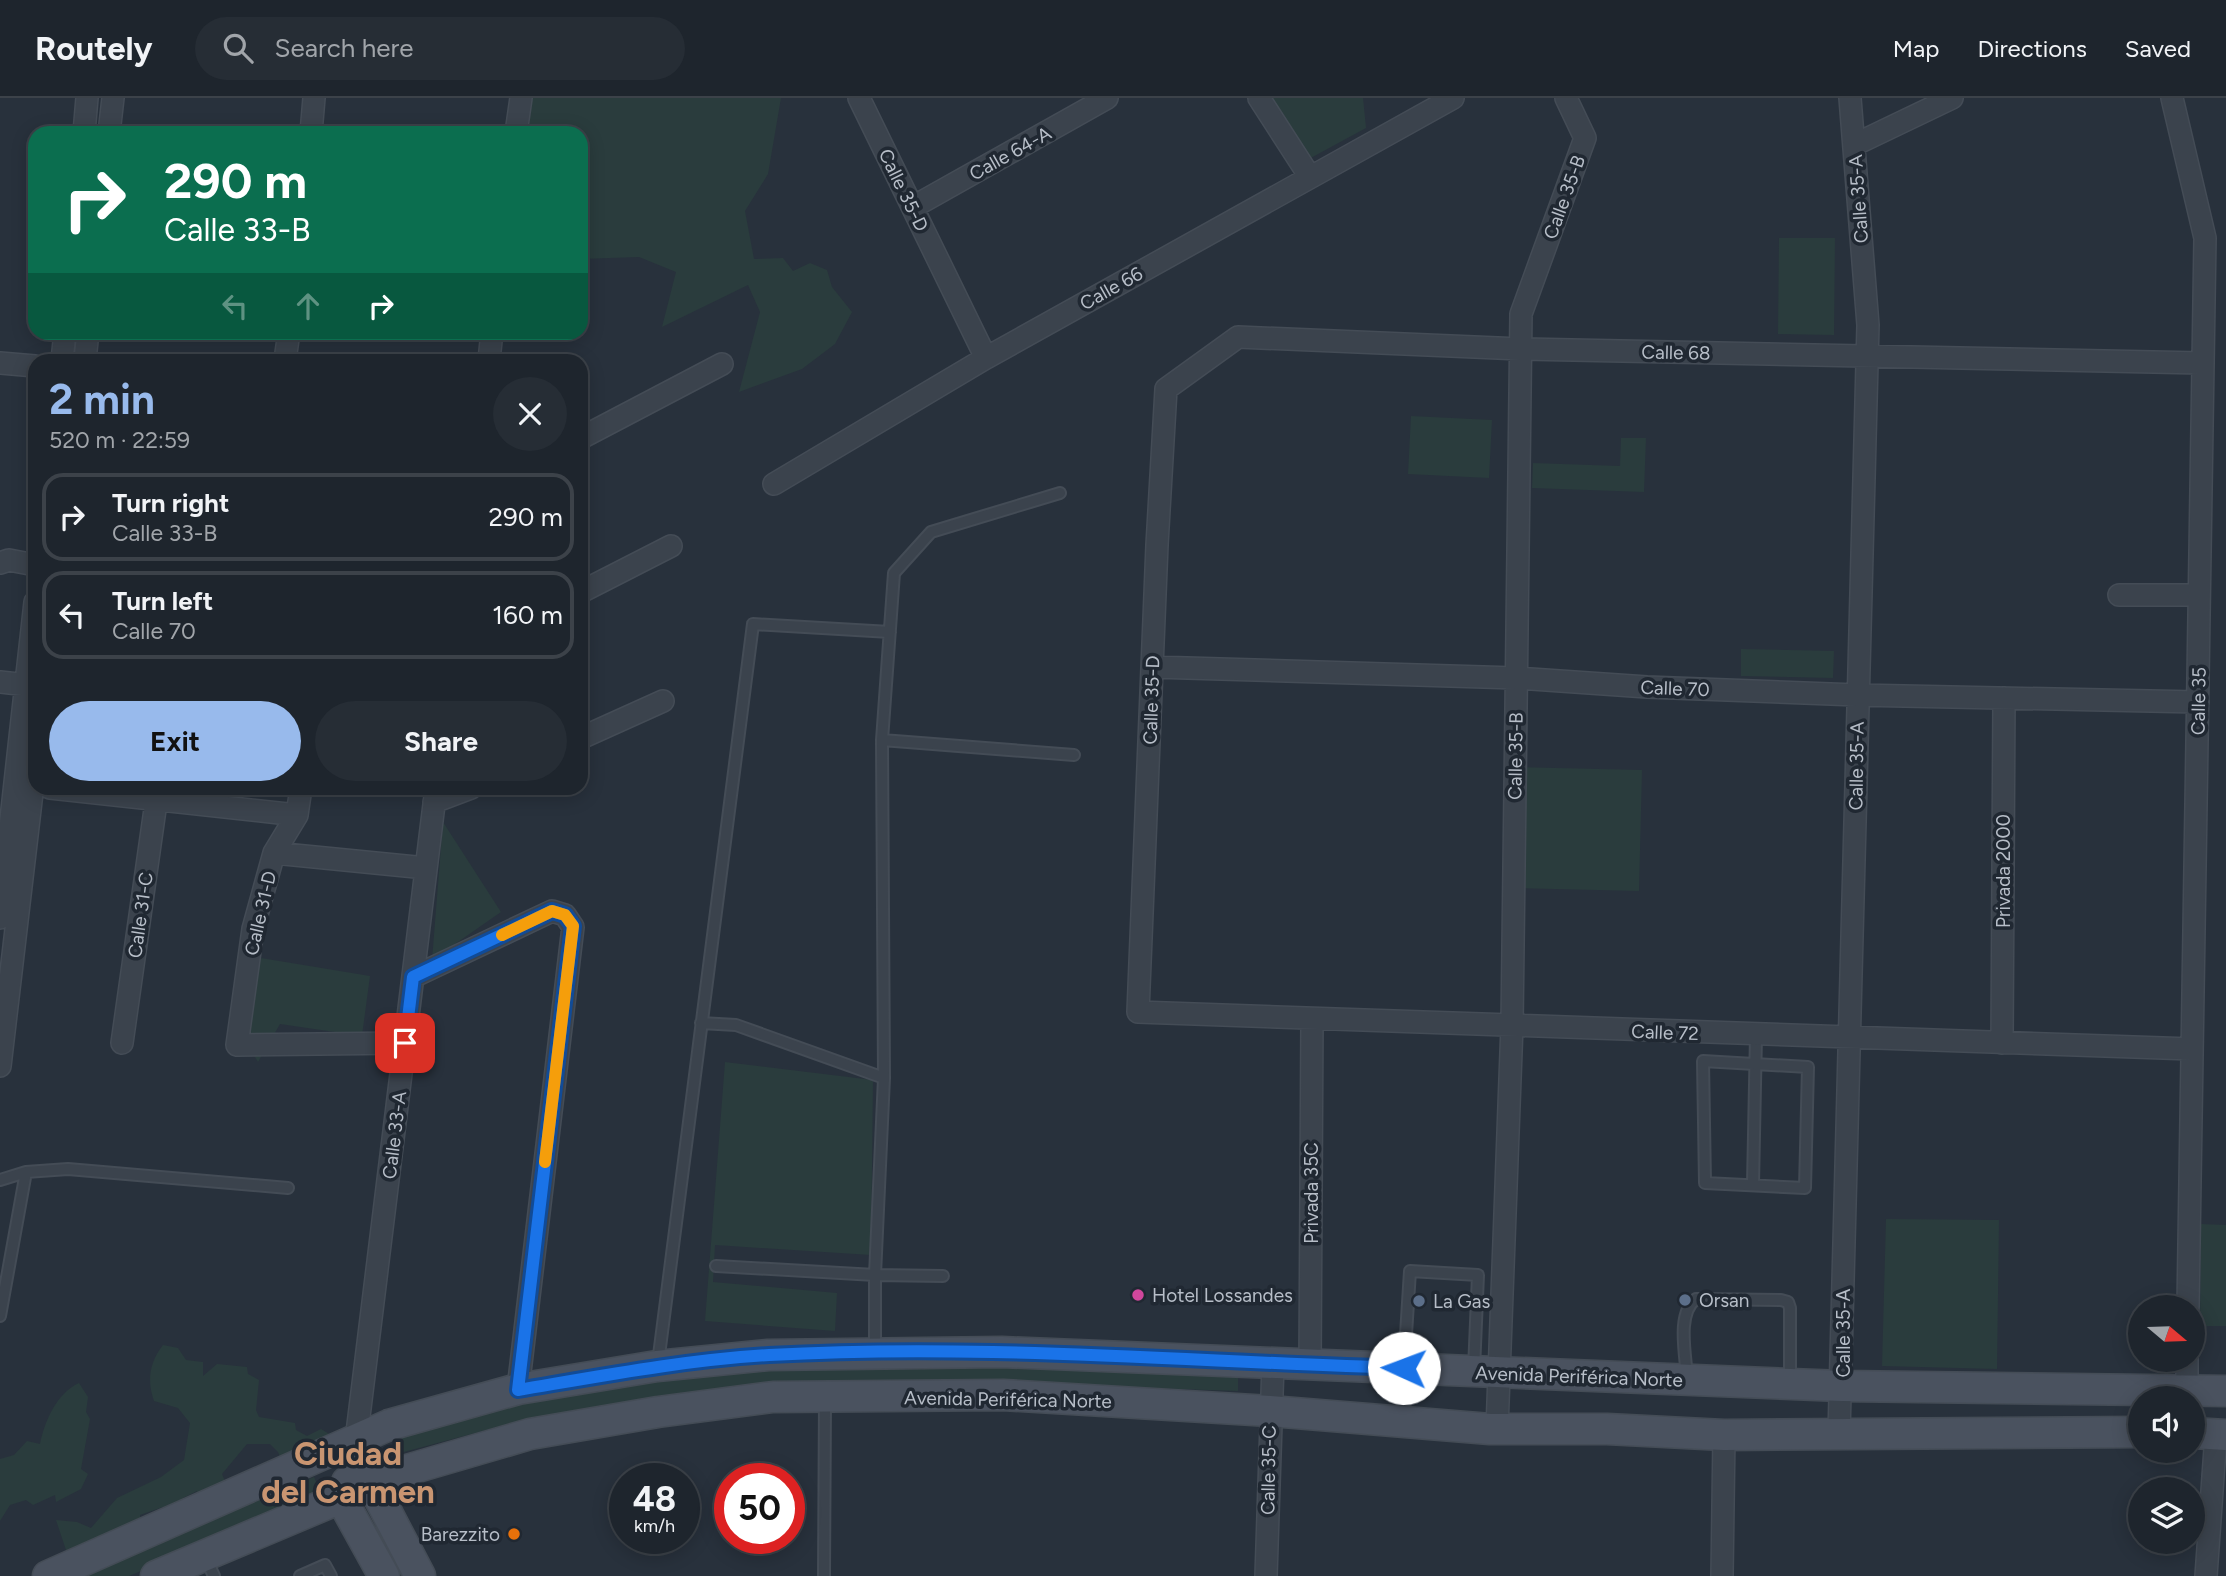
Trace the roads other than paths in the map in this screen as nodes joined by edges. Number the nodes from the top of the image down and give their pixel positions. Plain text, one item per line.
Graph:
1 (87, 98) edge
2 (113, 98) edge
3 (314, 98) edge
4 (521, 98) edge
5 (859, 98) edge
6 (1107, 98) edge
7 (1259, 98) edge
8 (1453, 98) edge
9 (1566, 98) edge
10 (1850, 98) edge
11 (1952, 98) edge
12 (2172, 98) edge
13 (85, 126) edge
14 (110, 126) edge
15 (312, 126) edge
16 (517, 126) edge
17 (1854, 145) junction
18 (1310, 177) junction
19 (913, 207) junction
20 (1521, 349) junction
21 (1866, 356) junction
22 (986, 358) junction
23 (0, 363) edge
24 (2202, 363) junction
25 (722, 364) dead end
26 (28, 365) edge
27 (1166, 389) joint
28 (588, 434) edge
29 (774, 484) dead end
30 (1060, 493) dead end
31 (671, 546) dead end
32 (3, 557) edge
33 (28, 563) edge
34 (588, 588) edge
35 (2119, 595) dead end
36 (2199, 595) junction
37 (890, 632) junction
38 (1153, 667) junction
39 (28, 675) edge
40 (1516, 678) junction
41 (0, 682) edge
42 (27, 685) junction
43 (1857, 695) junction
44 (2004, 698) junction
45 (663, 701) dead end
46 (2198, 702) junction
47 (588, 735) edge
48 (883, 740) junction
49 (1074, 755) dead end
50 (36, 795) edge
51 (157, 795) edge
52 (191, 795) edge
53 (300, 795) edge
54 (435, 795) edge
55 (297, 815) junction
56 (5, 837) edge
57 (274, 853) junction
58 (426, 868) junction
59 (1, 896) edge
60 (0, 918) edge
61 (413, 977) junction
62 (1138, 1012) joint
63 (1312, 1020) junction
64 (701, 1023) junction
65 (1512, 1025) junction
66 (1756, 1035) junction
67 (1851, 1039) junction
68 (121, 1043) dead end
69 (405, 1043) junction
70 (2002, 1043) junction
71 (2192, 1049) junction
72 (1755, 1063) junction
73 (0, 1066) edge
74 (884, 1078) junction
75 (26, 1172) junction
76 (0, 1180) edge
77 (1753, 1184) junction
78 (288, 1188) dead end
79 (716, 1266) dead end
80 (875, 1275) junction
81 (943, 1276) dead end
82 (2188, 1295) edge
83 (0, 1316) edge
84 (875, 1351) junction
85 (1273, 1364) junction
86 (657, 1366) junction
87 (1310, 1366) junction
88 (1404, 1368) junction
89 (1487, 1373) junction
90 (1687, 1381) junction
91 (1790, 1384) junction
92 (1842, 1386) junction
93 (518, 1390) junction
94 (2226, 1391) edge
95 (2128, 1393) edge
96 (2205, 1393) edge
97 (825, 1397) junction
98 (1270, 1411) junction
99 (1497, 1429) junction
100 (2128, 1432) edge
101 (1839, 1434) junction
102 (2212, 1434) edge
103 (1724, 1435) junction
104 (356, 1441) junction
105 (372, 1484) junction
106 (342, 1500) junction
107 (210, 1566) edge
108 (824, 1575) edge
109 (48, 1576) edge
110 (156, 1576) edge
111 (300, 1576) edge
112 (331, 1576) edge
113 (384, 1576) edge
114 (420, 1576) edge
115 (1266, 1576) edge
116 (1722, 1576) edge
117 (2206, 1576) edge

1 - 13 street
2 - 14 street
3 - 15 street
4 - 16 street
5 - 19 street, Calle 35-D
6 - 19 street, Calle 64-A
7 - 18 street
8 - 18 street, Calle 66
9 - 20 street, Calle 35-B
10 - 17 street, Calle 35-A
11 - 17 street
12 - 24 street, Calle 35
17 - 21 street, Calle 35-A
18 - 22 street, Calle 66
19 - 22 street, Calle 35-D
20 - 21 street, Calle 68
20 - 27 street, Calle 68
20 - 40 street, Calle 35-B
21 - 24 street, Calle 68
21 - 43 street, Calle 35-A
22 - 29 street, Calle 66
23 - 26 street
24 - 36 street, Calle 35
25 - 28 street
27 - 38 street, Calle 35-D
30 - 37 lane
31 - 34 street
32 - 33 street
35 - 36 street
36 - 46 street, Calle 35
37 - 48 lane
37 - 64 lane
38 - 40 street, Calle 70
38 - 62 street, Calle 35-D
39 - 42 street
40 - 43 street, Calle 70
40 - 65 street, Calle 35-B
41 - 42 street
42 - 56 street
43 - 44 street, Calle 70
43 - 67 street, Calle 35-A
44 - 46 street, Calle 70
44 - 70 street, Privada 2000
45 - 47 street
46 - 71 street, Calle 35
48 - 49 lane
48 - 74 lane
50 - 73 street
51 - 68 street, Calle 31-C
52 - 55 street
53 - 55 street, Calle 31-D
54 - 58 street, Calle 33-A
55 - 57 street, Calle 31-D
56 - 59 street
57 - 58 street
57 - 69 street, Calle 31-D
58 - 61 street, Calle 33-A
59 - 60 street
61 - 69 street, Calle 33-A
61 - 93 street
62 - 63 street, Calle 72
63 - 65 street, Calle 72
63 - 87 street, Privada 35C
64 - 74 lane
64 - 86 lane
65 - 66 street, Calle 72
65 - 89 street, Calle 35-B
66 - 67 street, Calle 72
66 - 72 lane
67 - 70 street, Calle 72
67 - 92 street, Calle 35-A
69 - 104 street, Calle 33-A
70 - 71 street, Calle 72
71 - 82 street, Calle 35
72 - 77 lane
72 - 77 lane
72 - 77 lane
74 - 80 lane
75 - 76 lane
75 - 78 lane
75 - 83 lane
79 - 80 lane
80 - 81 lane
80 - 84 lane
84 - 85 main road, Avenida Periférica Norte
84 - 86 main road, Avenida Periférica Norte
85 - 87 main road, Avenida Periférica Norte
85 - 98 street, Calle 35-C
86 - 93 main road, Avenida Periférica Norte
87 - 88 main road, Avenida Periférica Norte
88 - 89 main road, Avenida Periférica Norte
88 - 89 lane
89 - 90 main road, Avenida Periférica Norte
89 - 99 street, Calle 35-B
90 - 91 main road, Avenida Periférica Norte
90 - 91 lane
91 - 92 main road, Avenida Periférica Norte
92 - 95 main road, Avenida Periférica Norte
92 - 101 street, Calle 35-A
93 - 104 main road, Avenida Periférica Norte
94 - 96 main road, Avenida Periférica Norte
97 - 98 main road, Avenida Periférica Norte
97 - 105 main road, Avenida Periférica Norte
97 - 108 lane
98 - 99 main road, Avenida Periférica Norte
98 - 115 street, Calle 35-C
99 - 103 main road, Avenida Periférica Norte
100 - 101 main road, Avenida Periférica Norte
101 - 103 main road, Avenida Periférica Norte
102 - 117 street
103 - 116 street
104 - 105 main road
104 - 106 main road
104 - 109 main road, Avenida Periférica Norte
105 - 106 main road, Avenida Periférica Norte
105 - 114 main road
106 - 107 main road, Avenida Periférica Norte
106 - 113 main road
107 - 110 main road, Avenida Periférica Norte
111 - 112 lane

